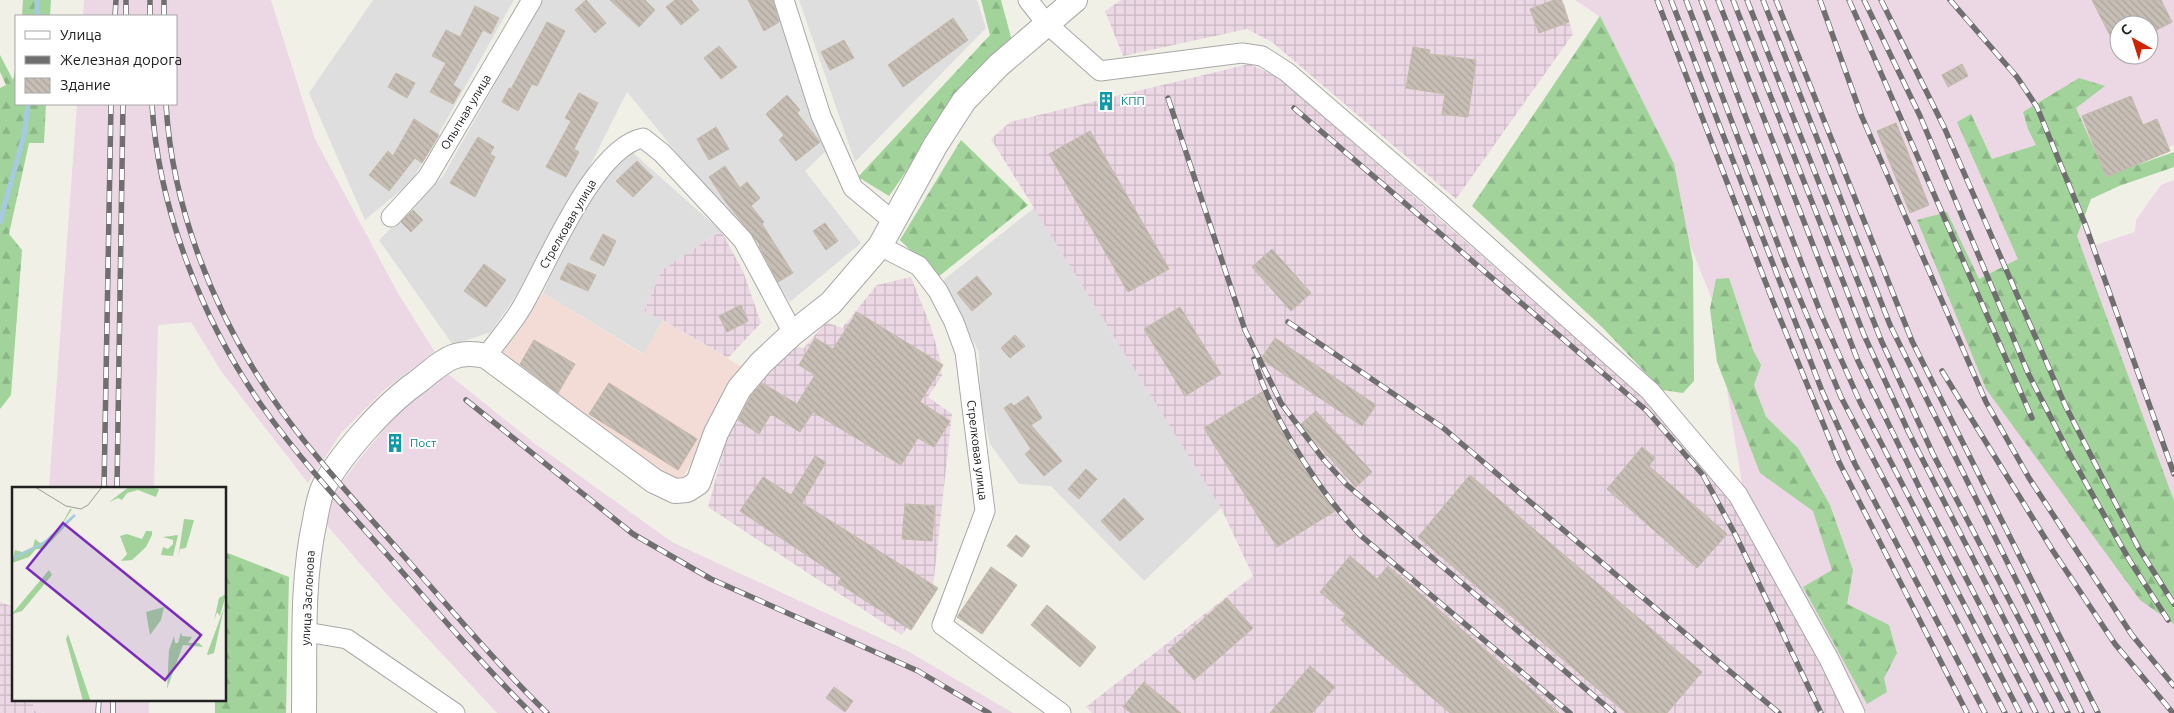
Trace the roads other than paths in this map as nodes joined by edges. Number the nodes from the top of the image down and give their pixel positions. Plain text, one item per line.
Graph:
1 (532, 0) edge
2 (784, 0) edge
3 (1028, 0) edge
4 (1075, 0) edge
5 (1046, 23) junction
6 (391, 217) dead end
7 (893, 221) junction
8 (880, 246) junction
9 (793, 333) junction
10 (486, 356) junction
11 (306, 632) junction
12 (304, 713) edge
13 (455, 713) edge
14 (1061, 713) edge
15 (1855, 713) edge

1 - 6 street, Опытная улица
2 - 7 street
3 - 5 street
4 - 5 street
5 - 7 street
5 - 15 street
7 - 8 street
8 - 9 street
8 - 14 street, Стрелковая улица
9 - 10 street
9 - 10 street, Стрелковая улица
10 - 11 street, улица Заслонова
11 - 12 street, улица Заслонова
11 - 13 street

